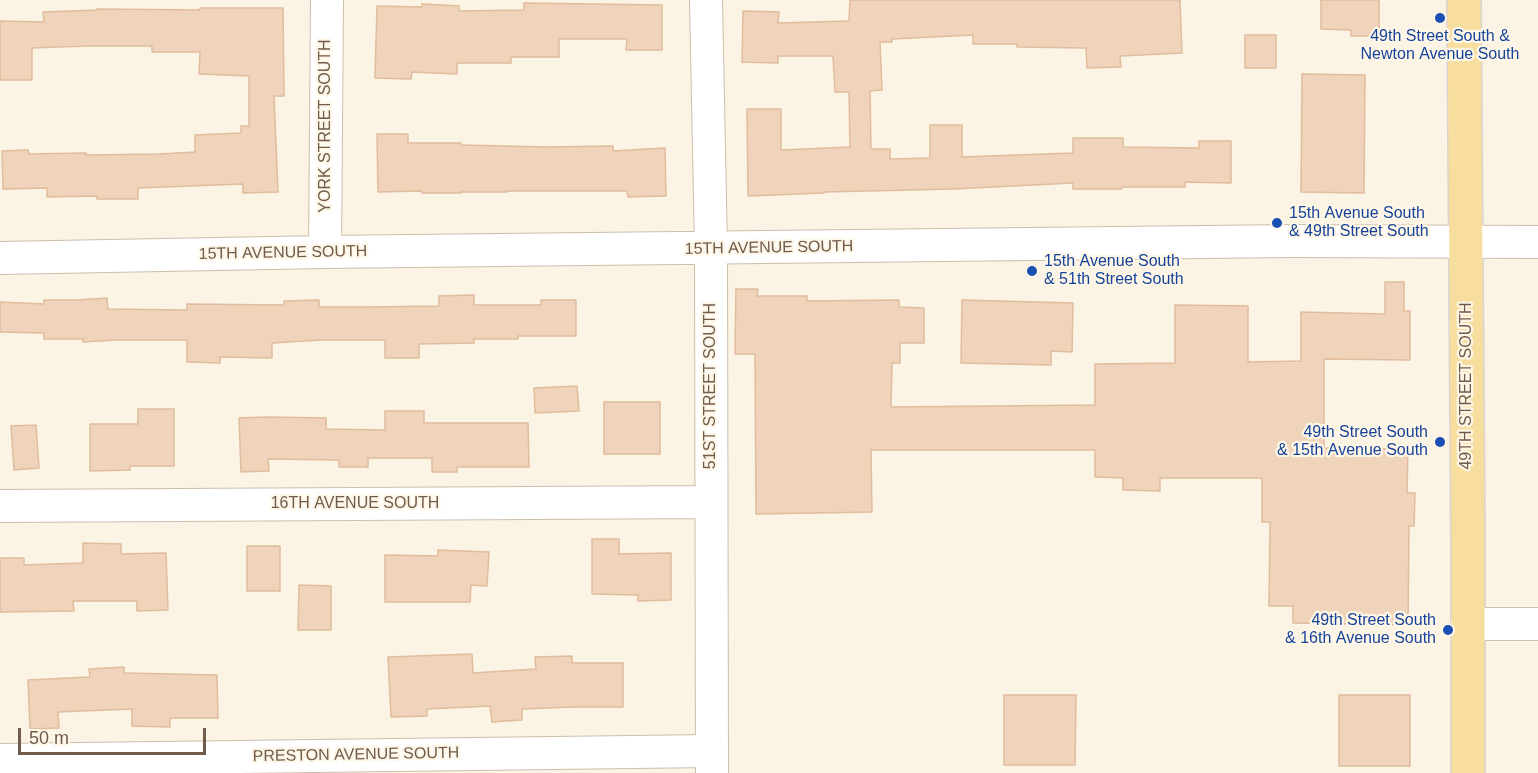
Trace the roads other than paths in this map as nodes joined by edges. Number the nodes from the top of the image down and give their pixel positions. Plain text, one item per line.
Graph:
1 (327, 0) edge
2 (706, 0) edge
3 (1464, 0) edge
4 (1466, 242) junction
5 (1538, 242) edge
6 (711, 249) junction
7 (325, 252) junction
8 (0, 258) edge
9 (710, 502) junction
10 (0, 506) edge
11 (1467, 624) junction
12 (1538, 624) edge
13 (0, 760) edge
14 (712, 762) edge
15 (1468, 773) edge

1 - 7 street, YORK STREET SOUTH
2 - 6 street, 51ST STREET SOUTH
3 - 4 main road, 49TH STREET SOUTH
4 - 5 street, 15TH AVENUE SOUTH
4 - 6 street, 15TH AVENUE SOUTH
4 - 11 main road, 49TH STREET SOUTH
6 - 7 street, 15TH AVENUE SOUTH
6 - 9 street, 51ST STREET SOUTH
7 - 8 street, 15TH AVENUE SOUTH
9 - 10 street, 16TH AVENUE SOUTH
9 - 14 street, 51ST STREET SOUTH
11 - 12 street
11 - 15 main road, 49TH STREET SOUTH
13 - 14 street, PRESTON AVENUE SOUTH

